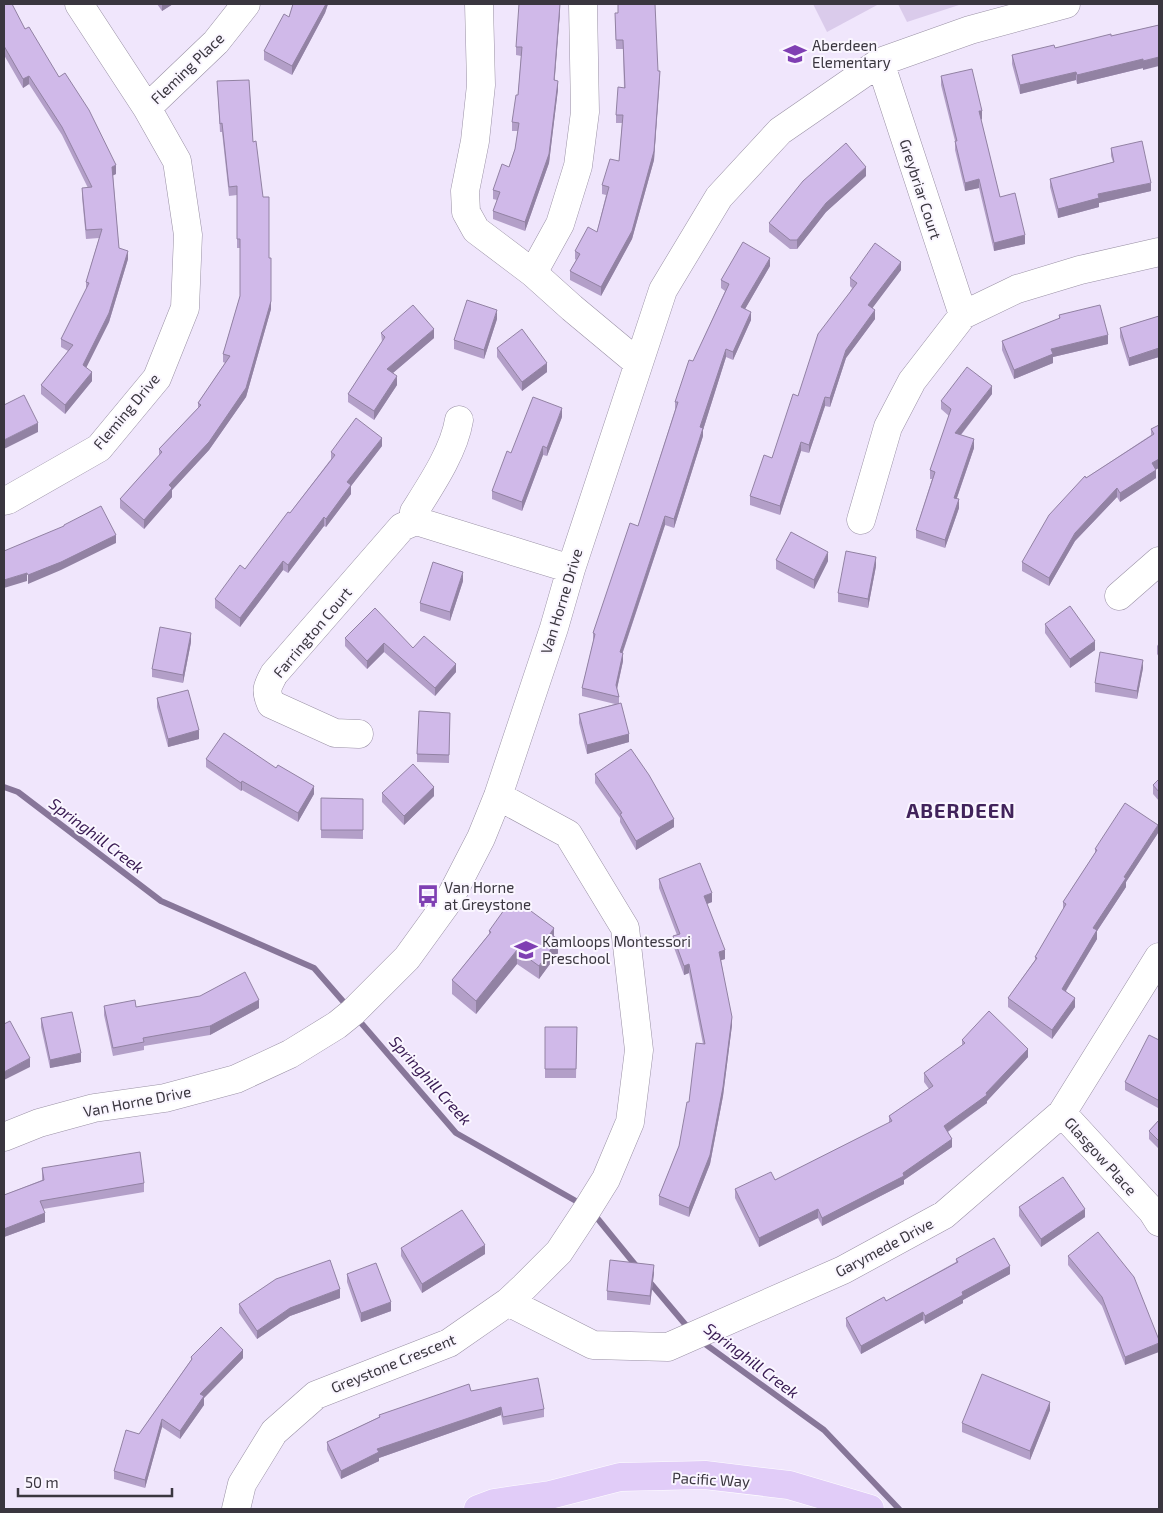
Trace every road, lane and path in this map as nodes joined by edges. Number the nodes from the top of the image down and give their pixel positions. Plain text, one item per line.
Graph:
1 (79, 4) edge
2 (246, 4) edge
3 (479, 4) edge
4 (583, 4) edge
5 (1066, 4) edge
6 (880, 62) junction
7 (147, 108) junction
8 (1159, 252) edge
9 (533, 273) junction
10 (963, 315) junction
11 (638, 363) junction
12 (459, 420) dead end
13 (4, 501) edge
14 (860, 520) dead end
15 (416, 521) junction
16 (1159, 561) edge
17 (571, 569) junction
18 (1119, 596) dead end
19 (359, 734) dead end
20 (498, 796) junction
21 (1159, 957) edge
22 (1062, 1113) junction
23 (4, 1137) edge
24 (1159, 1222) edge
25 (508, 1302) junction
26 (550, 1495) junction
27 (236, 1509) edge
28 (478, 1509) edge
29 (516, 1509) edge
30 (870, 1509) edge

1 - 7 street, Fleming Drive
2 - 7 street, Fleming Place
3 - 9 street
4 - 9 street
5 - 6 street, Van Horne Drive
6 - 10 street, Greybriar Court
6 - 11 street, Van Horne Drive
7 - 13 street, Fleming Drive
8 - 10 street
9 - 11 street
10 - 14 street
11 - 17 street, Van Horne Drive
12 - 15 street
15 - 17 street
15 - 19 street, Farrington Court
16 - 18 street
17 - 20 street, Van Horne Drive
20 - 23 street, Van Horne Drive
20 - 25 street, Greystone Crescent
21 - 22 street, Garymede Drive
22 - 24 street, Glasgow Place
22 - 25 street, Garymede Drive
25 - 27 street, Greystone Crescent
26 - 28 main road, Pacific Way
26 - 29 main road, Pacific Way
26 - 30 main road, Pacific Way

